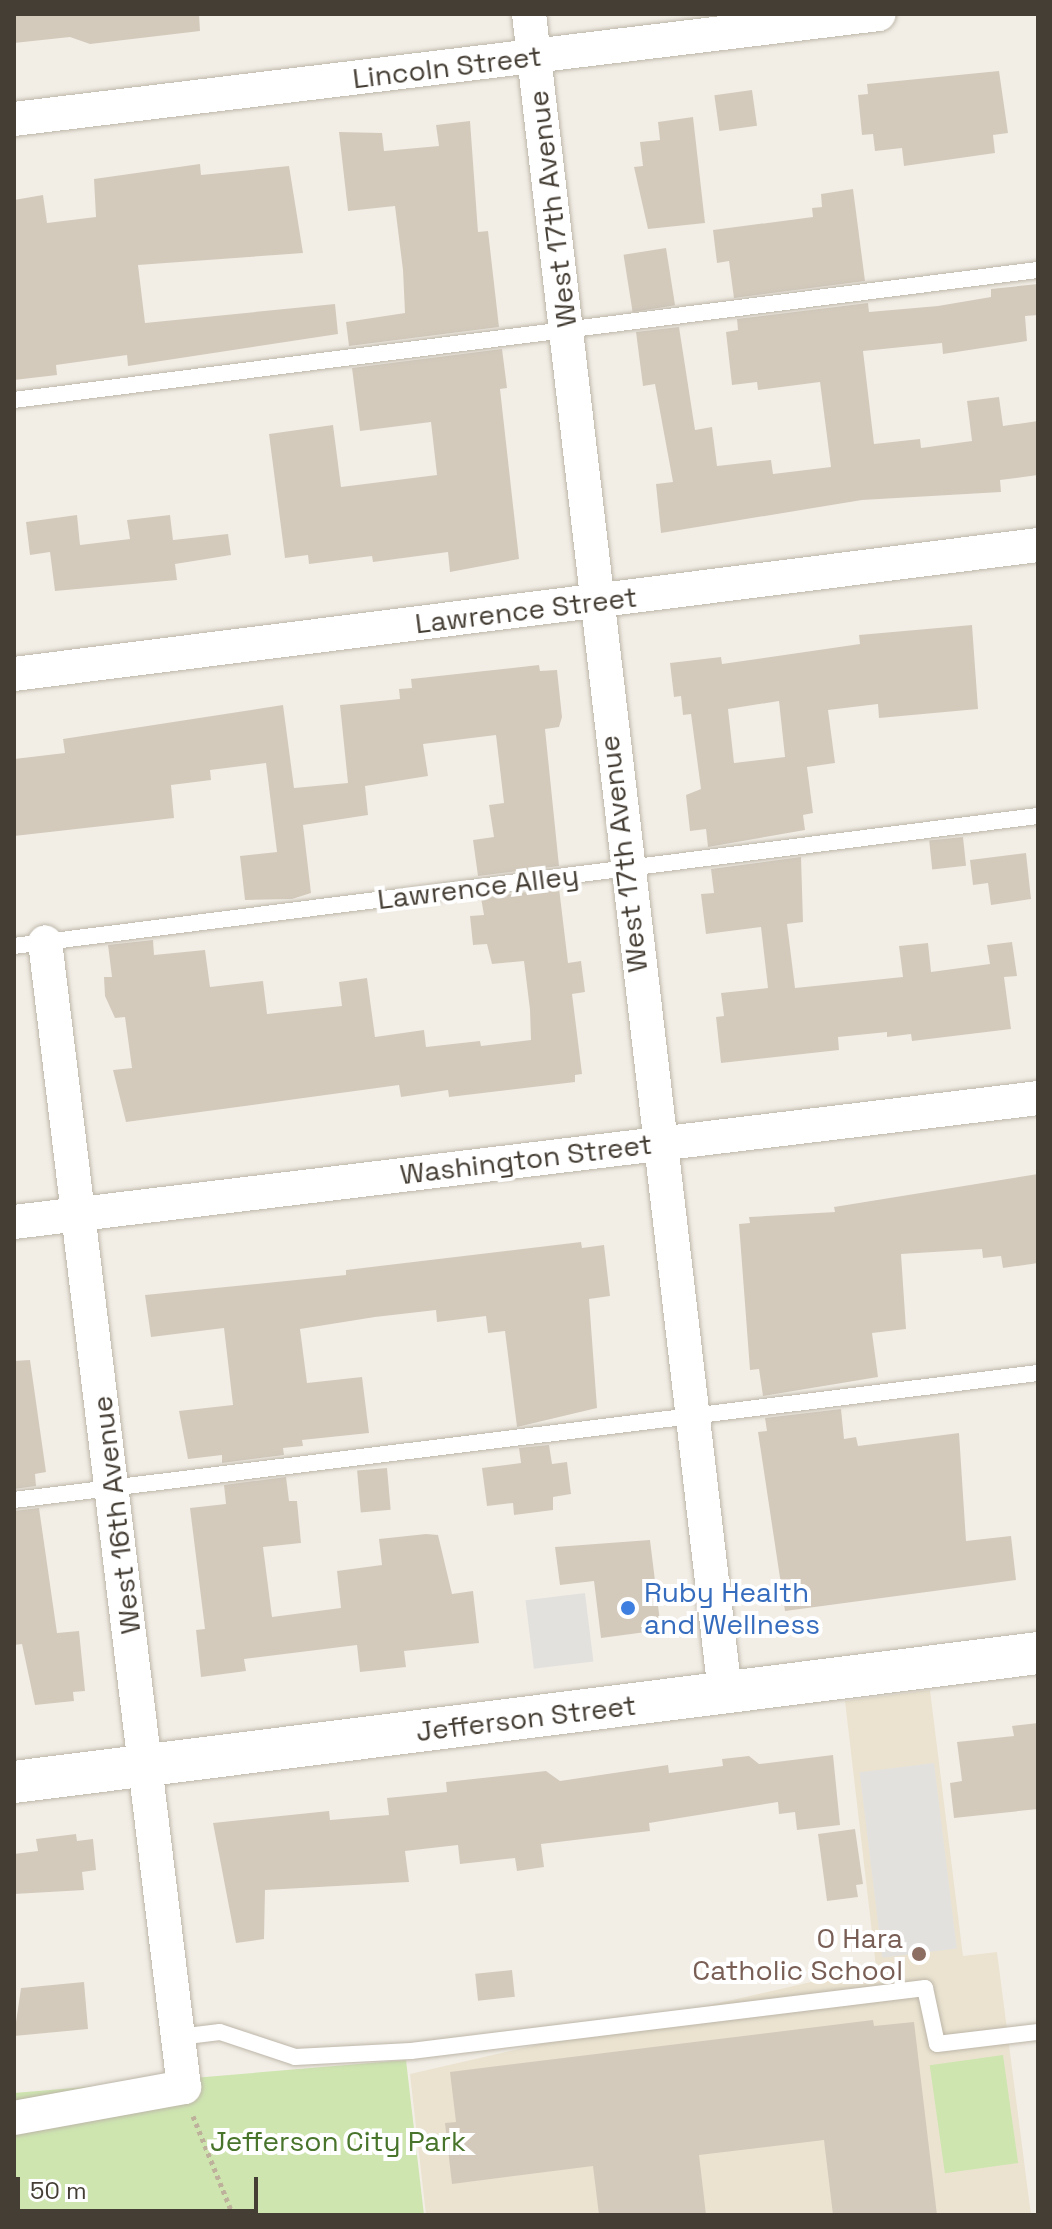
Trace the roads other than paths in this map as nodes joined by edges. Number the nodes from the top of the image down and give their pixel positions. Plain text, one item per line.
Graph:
1 (529, 14) edge
2 (879, 14) edge
3 (534, 56) junction
4 (14, 119) edge
5 (1038, 270) edge
6 (566, 329) junction
7 (14, 400) edge
8 (1038, 545) edge
9 (594, 602) junction
10 (15, 665) edge
11 (1038, 816) edge
12 (625, 868) junction
13 (29, 944) edge
14 (1038, 1098) edge
15 (657, 1143) junction
16 (78, 1214) junction
17 (14, 1222) edge
18 (1038, 1373) edge
19 (691, 1417) junction
20 (113, 1487) junction
21 (14, 1500) edge
22 (1038, 1653) edge
23 (725, 1692) junction
24 (145, 1767) junction
25 (14, 1782) edge
26 (1038, 2032) edge
27 (179, 2037) junction
28 (14, 2118) edge

1 - 3 street, West 17th Avenue
2 - 3 street, Lincoln Street
3 - 4 street, Lincoln Street
3 - 6 street, West 17th Avenue
5 - 6 lane
6 - 7 lane
6 - 9 street, West 17th Avenue
8 - 9 street, Lawrence Street
9 - 10 street, Lawrence Street
9 - 12 street, West 17th Avenue
11 - 12 lane, Lawrence Alley
12 - 13 lane, Lawrence Alley
12 - 15 street, West 17th Avenue
13 - 16 street, West 16th Avenue
14 - 15 street, Washington Street
15 - 16 street, Washington Street
15 - 19 street, West 17th Avenue
16 - 17 street, Washington Street
16 - 20 street, West 16th Avenue
18 - 19 lane
19 - 20 lane
19 - 23 street, West 17th Avenue
20 - 21 lane
20 - 24 street, West 16th Avenue
22 - 23 street, Jefferson Street
23 - 24 street, Jefferson Street
24 - 25 street, Jefferson Street
24 - 27 street, West 16th Avenue
26 - 27 lane
27 - 28 street, West 16th Avenue

